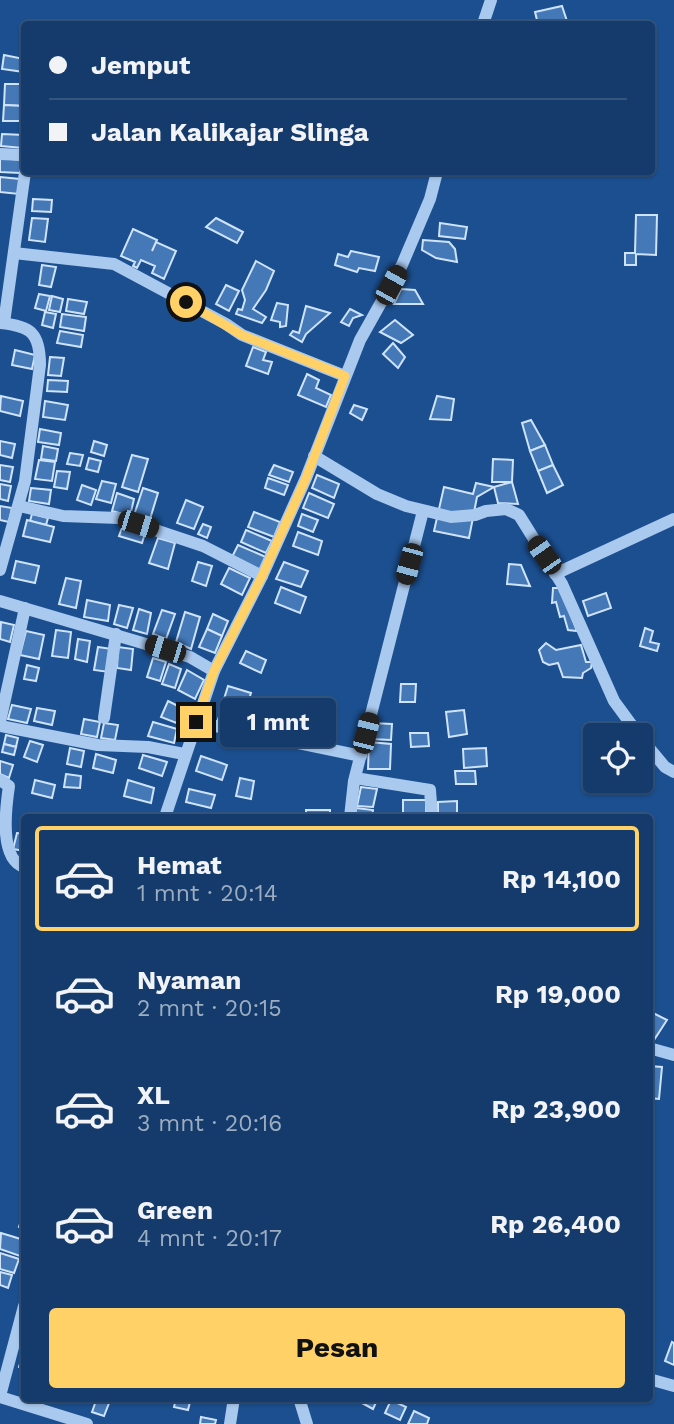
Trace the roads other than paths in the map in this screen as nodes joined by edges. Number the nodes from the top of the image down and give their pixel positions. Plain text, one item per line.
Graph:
1 (491, 0) edge
2 (484, 21) edge
3 (0, 154) edge
4 (21, 155) edge
5 (25, 175) edge
6 (436, 175) edge
7 (14, 253) junction
8 (2, 323) edge
9 (345, 376) junction
10 (314, 456) junction
11 (19, 506) junction
12 (423, 511) junction
13 (674, 519) edge
14 (0, 570) edge
15 (555, 573) junction
16 (262, 576) junction
17 (0, 601) edge
18 (25, 608) junction
19 (116, 634) junction
20 (214, 671) junction
21 (104, 718) dead end
22 (196, 722) junction
23 (630, 723) edge
24 (0, 724) edge
25 (653, 752) edge
26 (184, 754) junction
27 (360, 756) junction
28 (674, 772) edge
29 (355, 778) junction
30 (0, 779) edge
31 (165, 814) edge
32 (350, 814) edge
33 (432, 814) edge
34 (21, 866) edge
35 (653, 1049) edge
36 (674, 1055) edge
37 (21, 1317) edge
38 (653, 1380) edge
39 (674, 1386) edge
40 (0, 1396) edge
41 (233, 1402) edge
42 (300, 1402) edge
43 (87, 1424) edge
44 (230, 1424) edge
45 (307, 1424) edge

1 - 2 street
3 - 4 street
5 - 7 street
6 - 9 street
7 - 8 street
7 - 9 street
8 - 11 street
9 - 10 street
10 - 12 street
10 - 16 street
11 - 14 street
11 - 16 street
12 - 15 street
12 - 27 street
13 - 15 street
15 - 23 street
16 - 20 street
17 - 18 street
18 - 19 street
18 - 24 street
19 - 20 street
19 - 21 street
20 - 22 street
22 - 26 street
22 - 27 street
24 - 26 street
25 - 28 street
26 - 31 street
27 - 29 street
29 - 32 street
29 - 33 street
30 - 34 street
35 - 36 street
37 - 40 street
38 - 39 street
40 - 43 street
41 - 44 street
42 - 45 street

